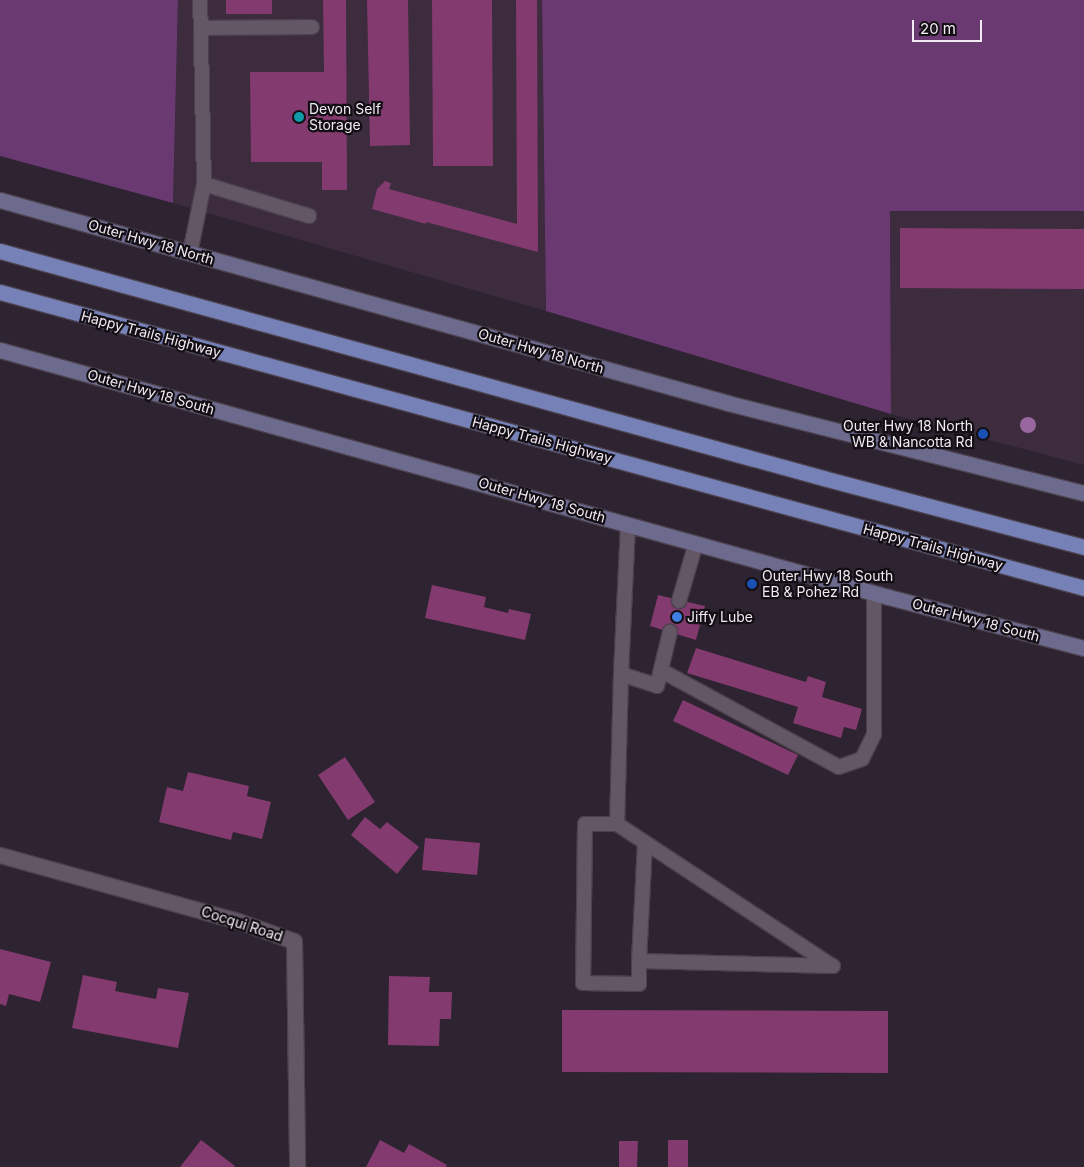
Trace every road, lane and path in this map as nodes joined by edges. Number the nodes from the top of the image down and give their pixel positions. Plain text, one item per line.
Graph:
1 (200, 0) edge
2 (312, 27) dead end
3 (201, 28) junction
4 (204, 184) junction
5 (0, 200) edge
6 (309, 216) dead end
7 (0, 251) edge
8 (190, 253) junction
9 (0, 292) edge
10 (0, 350) edge
11 (1084, 493) edge
12 (628, 524) junction
13 (696, 543) junction
14 (1084, 547) edge
15 (1084, 588) edge
16 (874, 593) junction
17 (679, 601) dead end
18 (670, 632) dead end
19 (1084, 648) edge
20 (662, 670) junction
21 (621, 674) junction
22 (617, 824) junction
23 (645, 843) junction
24 (0, 855) edge
25 (638, 961) junction
26 (297, 1167) edge

1 - 3 lane
2 - 3 lane
3 - 4 lane
4 - 6 lane
4 - 8 lane
5 - 8 street, Outer Hwy 18 North
7 - 14 main road
8 - 11 street, Outer Hwy 18 North
9 - 15 main road, Happy Trails Highway
10 - 12 street, Outer Hwy 18 South
12 - 13 street, Outer Hwy 18 South
12 - 21 lane
13 - 16 street, Outer Hwy 18 South
13 - 17 lane
16 - 19 street, Outer Hwy 18 South
16 - 20 lane
18 - 20 lane
20 - 21 lane
21 - 22 lane
22 - 23 lane
22 - 25 lane
23 - 25 lane
23 - 25 lane
24 - 26 street, Cocqui Road

